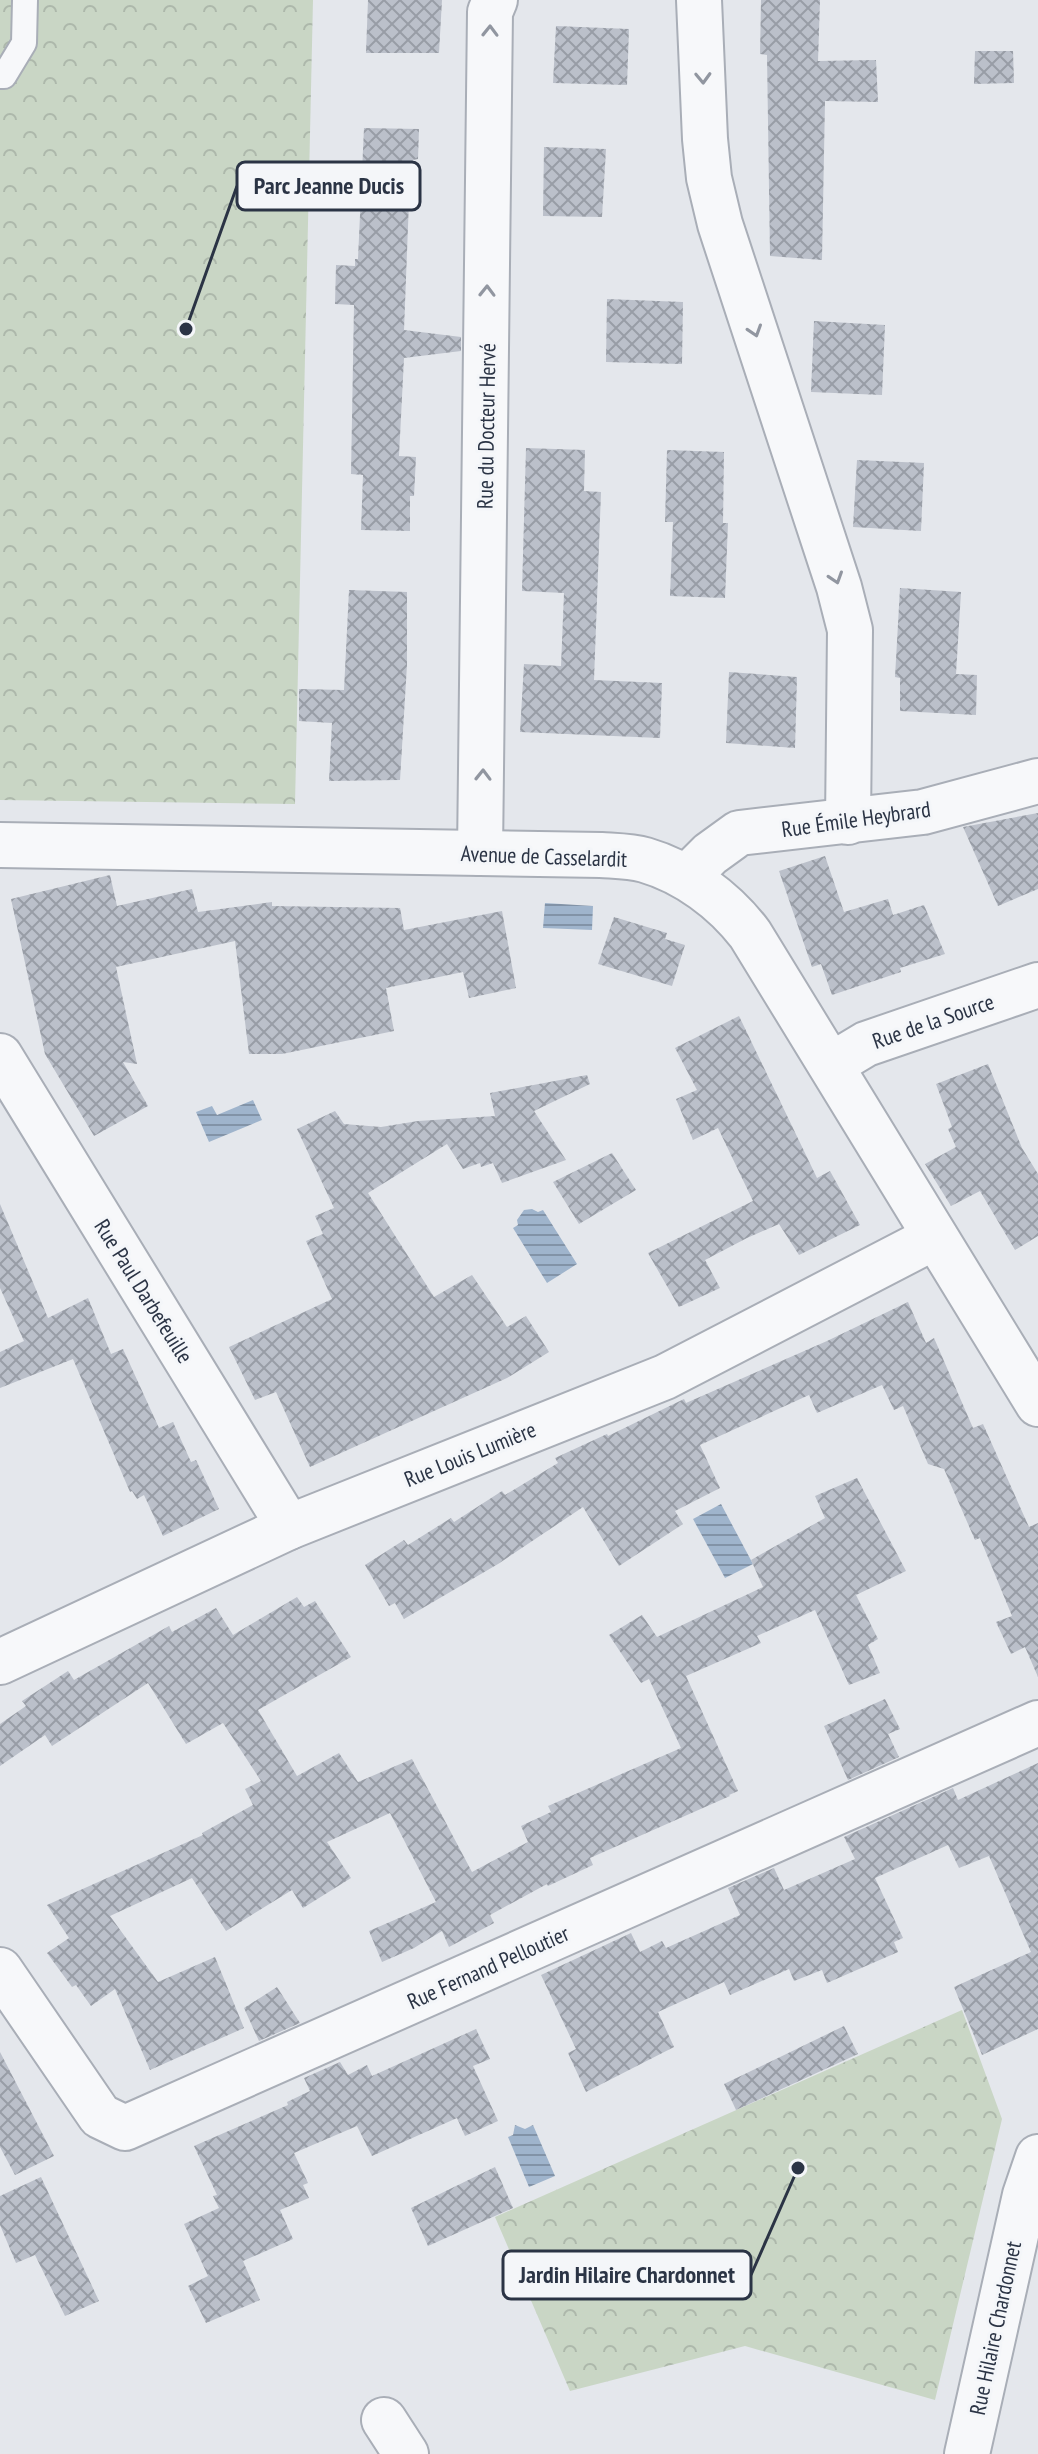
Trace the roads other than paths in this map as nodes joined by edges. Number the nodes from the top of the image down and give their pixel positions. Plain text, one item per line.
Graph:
1 (25, 0) edge
2 (495, 0) edge
3 (699, 0) edge
4 (0, 76) edge
5 (1038, 781) edge
6 (848, 822) junction
7 (0, 845) edge
8 (480, 853) junction
9 (687, 877) junction
10 (1038, 985) edge
11 (0, 1056) edge
12 (831, 1065) junction
13 (935, 1237) junction
14 (1038, 1404) edge
15 (289, 1527) junction
16 (0, 1662) edge
17 (1038, 1723) edge
18 (0, 1970) edge
19 (1038, 2157) edge
20 (967, 2454) edge

1 - 4 lane
8 -> 2 street, Rue du Docteur Hervé
3 -> 6 street
5 - 6 street, Rue Émile Heybrard
6 - 9 street, Rue Émile Heybrard
7 - 8 street, Avenue de Casselardit
8 - 9 street, Avenue de Casselardit
9 - 12 street, Avenue de Casselardit
10 - 12 street, Rue de la Source
11 - 15 street, Rue Paul Darbefeuille
12 - 13 street, Avenue de Casselardit
13 - 14 street, Avenue de Casselardit
13 - 15 street, Rue Louis Lumière
15 - 16 street, Rue Louis Lumière
17 - 18 street, Rue Fernand Pelloutier
19 - 20 street, Rue Hilaire Chardonnet

